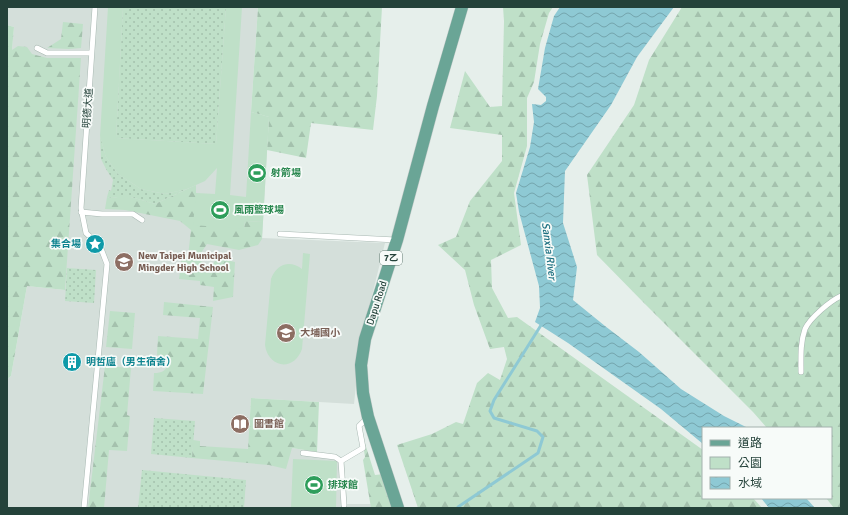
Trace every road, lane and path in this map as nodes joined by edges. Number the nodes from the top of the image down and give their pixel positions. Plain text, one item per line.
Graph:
1 (95, 7) edge
2 (462, 7) edge
3 (37, 48) dead end
4 (91, 53) junction
5 (81, 210) junction
6 (142, 220) dead end
7 (280, 234) dead end
8 (397, 240) junction
9 (841, 296) edge
10 (98, 357) junction
11 (105, 357) dead end
12 (801, 372) dead end
13 (368, 417) junction
14 (303, 453) dead end
15 (341, 461) junction
16 (344, 505) dead end
17 (84, 508) edge
18 (398, 508) edge

1 - 4 lane, 明德大道
2 - 8 main road, Dapu Road / 7乙
3 - 4 lane
4 - 5 lane, 明德大道
5 - 6 lane
5 - 10 lane, 明德大道
7 - 8 lane
8 - 13 main road, Dapu Road / 7乙
9 - 12 lane
10 - 11 lane
10 - 17 lane, 明德大道
13 - 15 lane
13 - 18 main road, Dapu Road / 7乙
14 - 15 lane
15 - 16 lane

